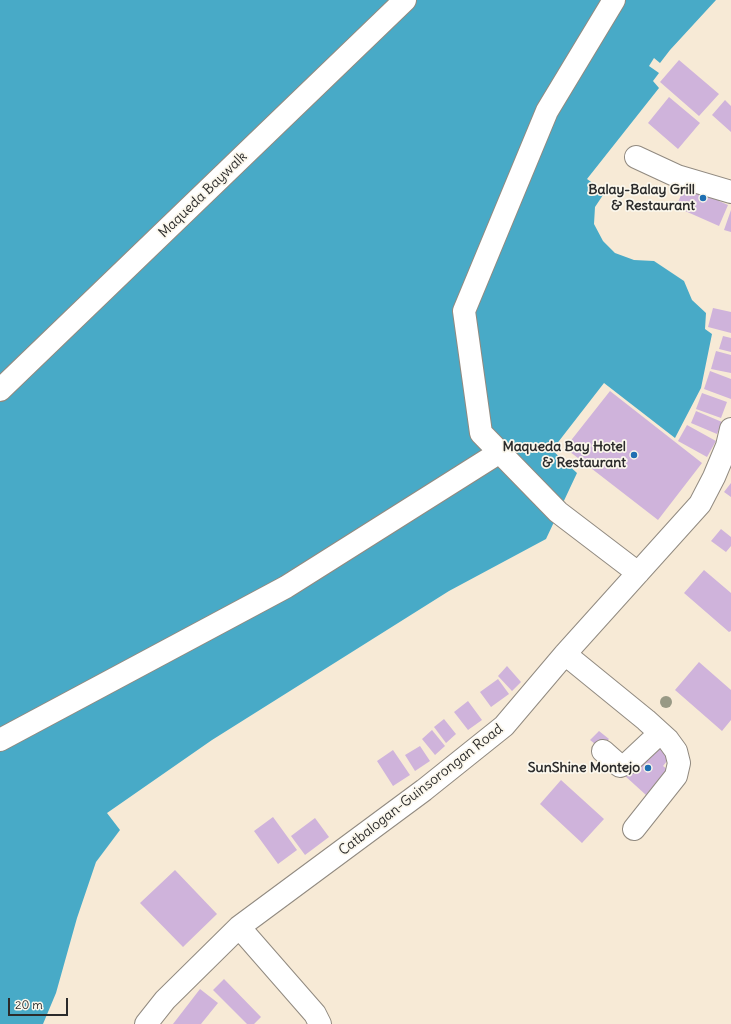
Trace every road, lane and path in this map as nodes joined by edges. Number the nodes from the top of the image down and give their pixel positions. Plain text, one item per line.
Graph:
1 (405, 0) edge
2 (614, 0) edge
3 (636, 157) dead end
4 (731, 192) edge
5 (0, 390) edge
6 (731, 430) edge
7 (500, 452) junction
8 (638, 573) junction
9 (565, 654) junction
10 (660, 733) junction
11 (0, 740) edge
12 (603, 751) dead end
13 (634, 829) dead end
14 (239, 927) junction
15 (147, 1024) edge
16 (320, 1024) edge

1 - 5 street, Maqueda Baywalk
2 - 7 street
3 - 4 street
6 - 8 street, Catbalogan-Guinsorongan Road
7 - 8 street
7 - 11 street
8 - 9 street, Catbalogan-Guinsorongan Road
9 - 10 street
9 - 14 street, Catbalogan-Guinsorongan Road
10 - 12 street
10 - 13 street
14 - 15 street, Catbalogan-Guinsorongan Road
14 - 16 street

